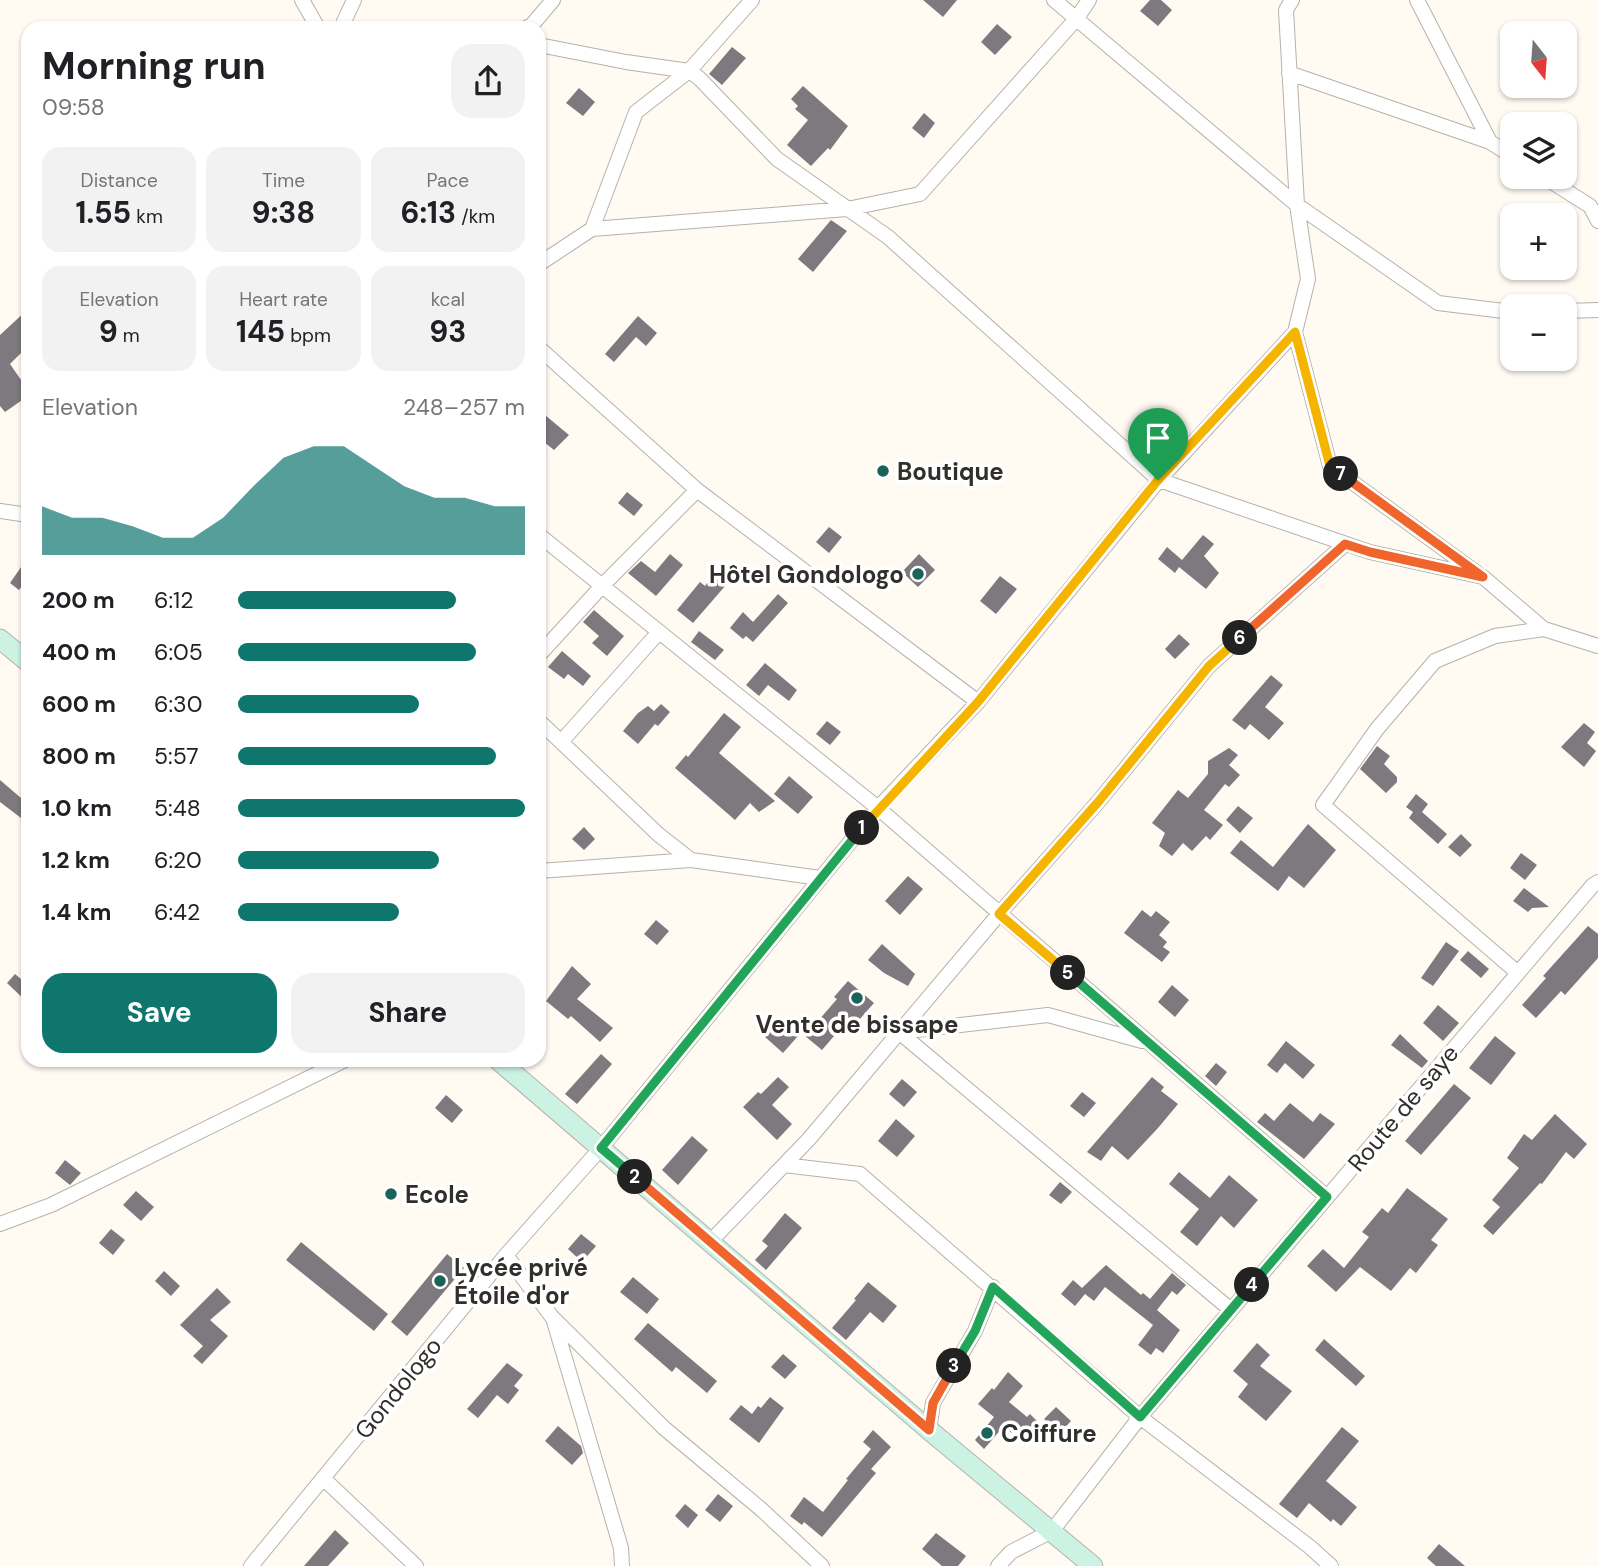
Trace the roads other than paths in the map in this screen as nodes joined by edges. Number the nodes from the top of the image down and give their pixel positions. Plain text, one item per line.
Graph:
1 (302, 0) edge
2 (354, 0) edge
3 (553, 0) edge
4 (752, 0) edge
5 (1054, 0) edge
6 (1089, 0) edge
7 (1292, 0) edge
8 (1417, 0) edge
9 (1076, 18) junction
10 (314, 21) edge
11 (344, 21) edge
12 (535, 21) edge
13 (546, 46) edge
14 (689, 71) junction
15 (1289, 73) junction
16 (1490, 142) junction
17 (1500, 148) edge
18 (1563, 189) edge
19 (1297, 205) junction
20 (847, 209) junction
21 (1598, 221) edge
22 (592, 229) junction
23 (546, 259) edge
24 (1598, 310) edge
25 (1500, 311) edge
26 (1577, 311) edge
27 (1295, 332) junction
28 (546, 354) edge
29 (1158, 480) junction
30 (697, 490) junction
31 (0, 511) edge
32 (21, 514) edge
33 (546, 541) edge
34 (1345, 544) junction
35 (1483, 577) junction
36 (602, 586) junction
37 (1544, 629) junction
38 (659, 632) junction
39 (0, 639) edge
40 (1598, 646) edge
41 (546, 647) edge
42 (21, 656) edge
43 (978, 702) junction
44 (546, 728) edge
45 (561, 742) junction
46 (878, 808) junction
47 (691, 860) junction
48 (546, 870) edge
49 (820, 878) junction
50 (1598, 882) edge
51 (999, 914) junction
52 (1518, 973) junction
53 (900, 1032) junction
54 (1148, 1042) junction
55 (331, 1067) edge
56 (509, 1067) edge
57 (601, 1148) junction
58 (784, 1165) junction
59 (1327, 1197) junction
60 (0, 1224) edge
61 (710, 1242) junction
62 (506, 1255) junction
63 (993, 1287) junction
64 (1231, 1310) junction
65 (552, 1317) junction
66 (1140, 1417) junction
67 (929, 1430) junction
68 (324, 1479) junction
69 (1052, 1531) junction
70 (251, 1566) edge
71 (416, 1566) edge
72 (622, 1566) edge
73 (822, 1566) edge
74 (998, 1566) edge
75 (1093, 1566) edge
76 (1331, 1566) edge

1 - 10 street
2 - 11 street
3 - 12 street
4 - 14 street
5 - 9 street
6 - 9 street
7 - 15 street
8 - 16 street
9 - 19 street
9 - 20 street
13 - 14 street
14 - 20 street
14 - 22 street
15 - 16 street
15 - 19 street
16 - 17 street
18 - 21 street
19 - 25 street
19 - 27 street
20 - 22 street
20 - 29 street
22 - 23 street
24 - 26 street
27 - 29 street, Gondologo
27 - 35 street
28 - 30 street
29 - 34 street
29 - 43 street, Gondologo
30 - 36 street
30 - 43 street
31 - 32 street
33 - 36 street
34 - 35 street
34 - 51 street
35 - 37 street
36 - 38 street
36 - 41 street
37 - 40 street
37 - 52 street
38 - 45 street
38 - 46 street
39 - 42 street
43 - 46 street, Gondologo
44 - 45 street
45 - 47 street
46 - 49 street, Gondologo
46 - 51 street
47 - 48 street
47 - 49 street
49 - 57 street, Gondologo
50 - 52 street, Route de saye
51 - 53 street
51 - 54 street
52 - 59 street, Route de saye
53 - 54 street
53 - 58 street
53 - 64 street
54 - 59 street
55 - 60 street
56 - 57 street
57 - 61 street
57 - 62 street, Gondologo
58 - 61 street
58 - 63 street
59 - 64 street, Route de saye
61 - 67 street
62 - 65 street
62 - 68 street, Gondologo
63 - 66 street
63 - 67 street
64 - 66 street, Route de saye
65 - 72 street
65 - 73 street
66 - 69 street, Route de saye
66 - 76 street
67 - 69 street
68 - 70 street, Gondologo
68 - 71 street
69 - 74 street
69 - 75 street

